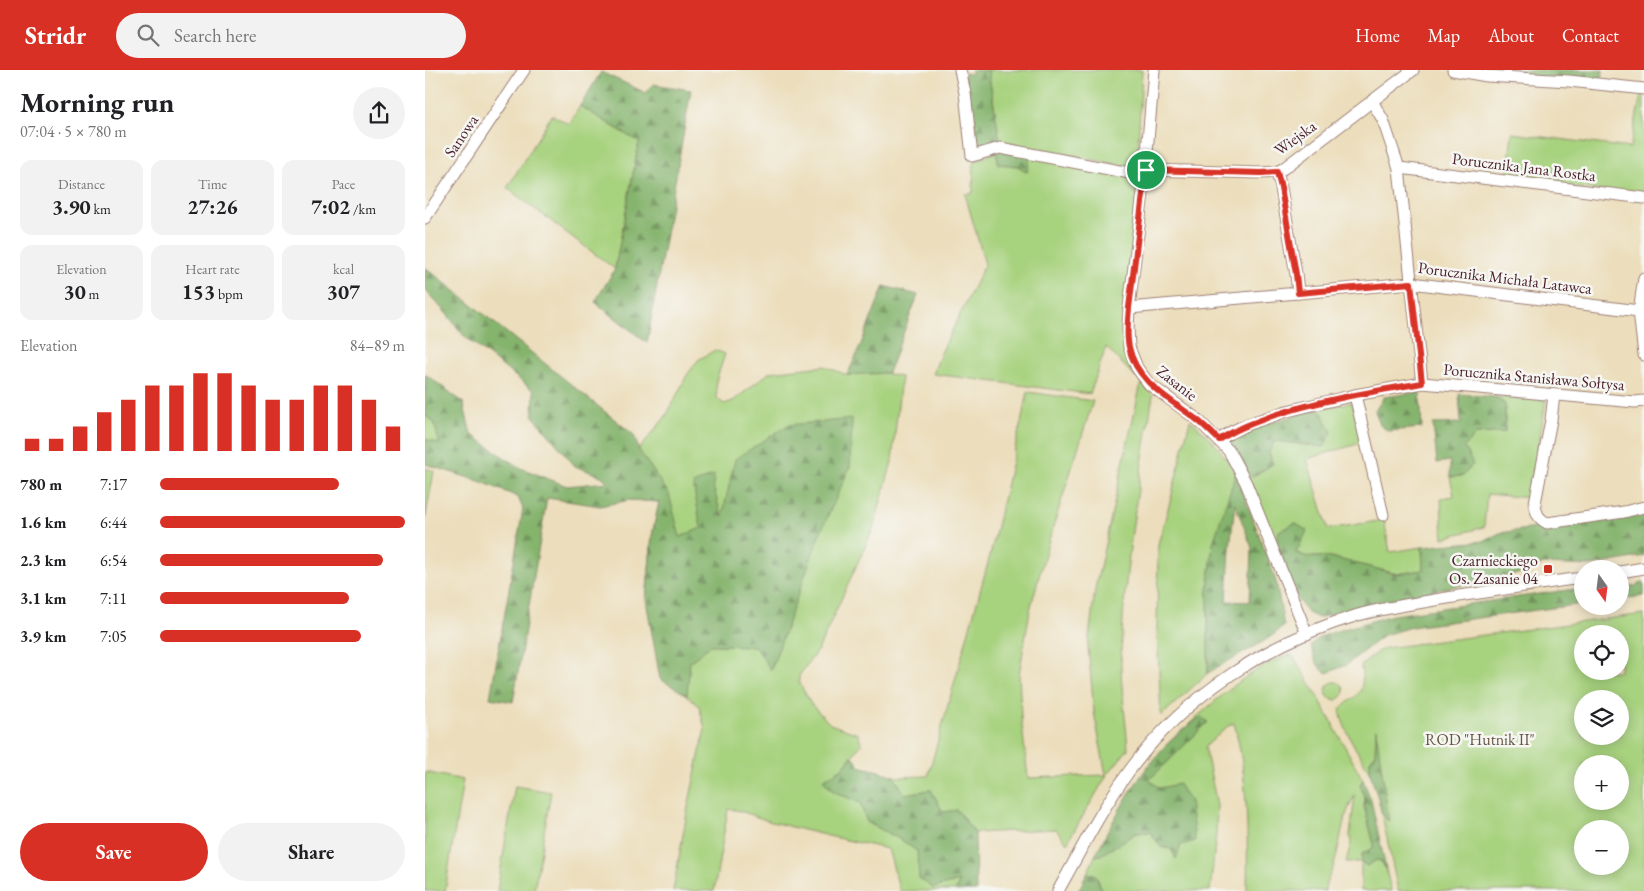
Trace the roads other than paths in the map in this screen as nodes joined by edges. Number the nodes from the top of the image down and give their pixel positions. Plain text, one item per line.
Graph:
1 (524, 70) edge
2 (960, 70) edge
3 (1154, 70) edge
4 (1413, 70) edge
5 (1453, 70) edge
6 (1644, 89) edge
7 (1372, 101) junction
8 (1399, 168) junction
9 (1277, 172) junction
10 (1146, 173) junction
11 (1644, 198) edge
12 (425, 218) edge
13 (1644, 278) edge
14 (1411, 283) junction
15 (1298, 293) junction
16 (1129, 308) junction
17 (1639, 311) junction
18 (1644, 355) edge
19 (1422, 383) junction
20 (1355, 395) junction
21 (1554, 395) junction
22 (1644, 401) edge
23 (1219, 440) junction
24 (1644, 507) edge
25 (1383, 516) dead end
26 (1644, 568) edge
27 (1629, 570) edge
28 (1574, 579) edge
29 (1307, 634) junction
30 (1058, 891) edge

1 - 12 street, Sanowa
2 - 10 street, Wiejska
3 - 10 street, Zasanie
4 - 7 street, Wiejska
5 - 6 street
7 - 8 street
7 - 9 street, Wiejska
8 - 11 street, Porucznika Jana Rostka
8 - 14 street
9 - 10 street, Wiejska
9 - 15 street
10 - 16 street, Zasanie
13 - 17 street
14 - 15 street, Porucznika Michała Latawca
14 - 17 street, Porucznika Michała Latawca
14 - 19 street
15 - 16 street, Porucznika Michała Latawca
16 - 23 street, Zasanie
17 - 18 street
19 - 20 street, Porucznika Stanisława Sołtysa
19 - 21 street, Porucznika Stanisława Sołtysa
20 - 23 street, Porucznika Stanisława Sołtysa
20 - 25 street
21 - 22 street, Porucznika Stanisława Sołtysa
21 - 24 street
23 - 29 street, Zasanie
26 - 27 street
28 - 29 street
29 - 30 street

